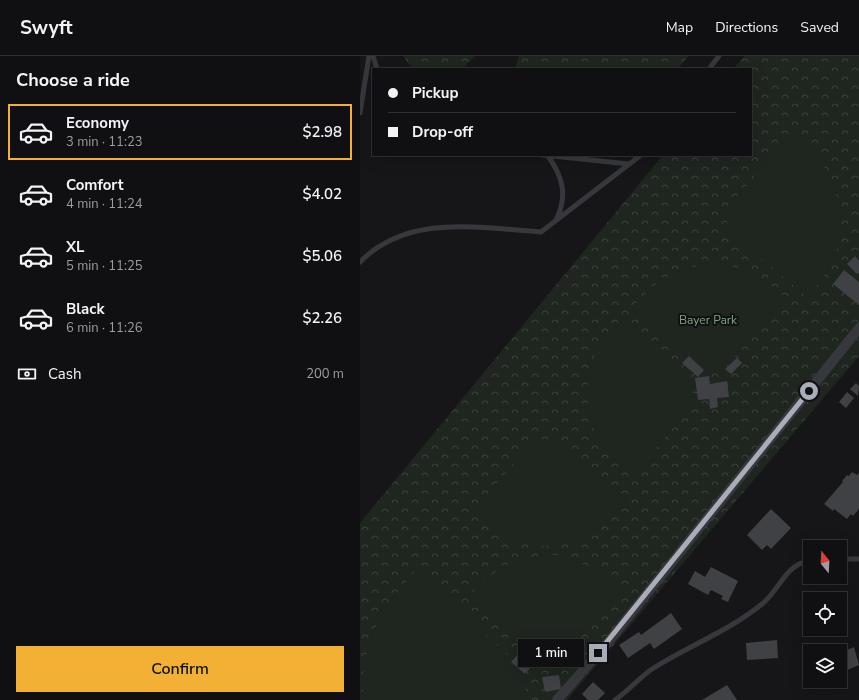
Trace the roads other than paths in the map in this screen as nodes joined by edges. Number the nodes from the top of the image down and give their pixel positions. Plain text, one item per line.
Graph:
1 (369, 56) edge
2 (373, 56) edge
3 (719, 56) edge
4 (378, 68) edge
5 (710, 68) edge
6 (360, 113) edge
7 (547, 156) edge
8 (555, 156) edge
9 (640, 156) edge
10 (629, 164) junction
11 (556, 221) junction
12 (360, 262) edge
13 (859, 328) edge
14 (859, 558) edge
15 (847, 559) edge
16 (803, 562) edge
17 (557, 700) edge
18 (615, 700) edge

1 - 6 lane
2 - 4 lane
3 - 5 lane
7 - 11 lane
8 - 10 lane
9 - 10 lane
10 - 11 lane
11 - 12 lane
13 - 17 street
14 - 15 lane
16 - 18 lane

